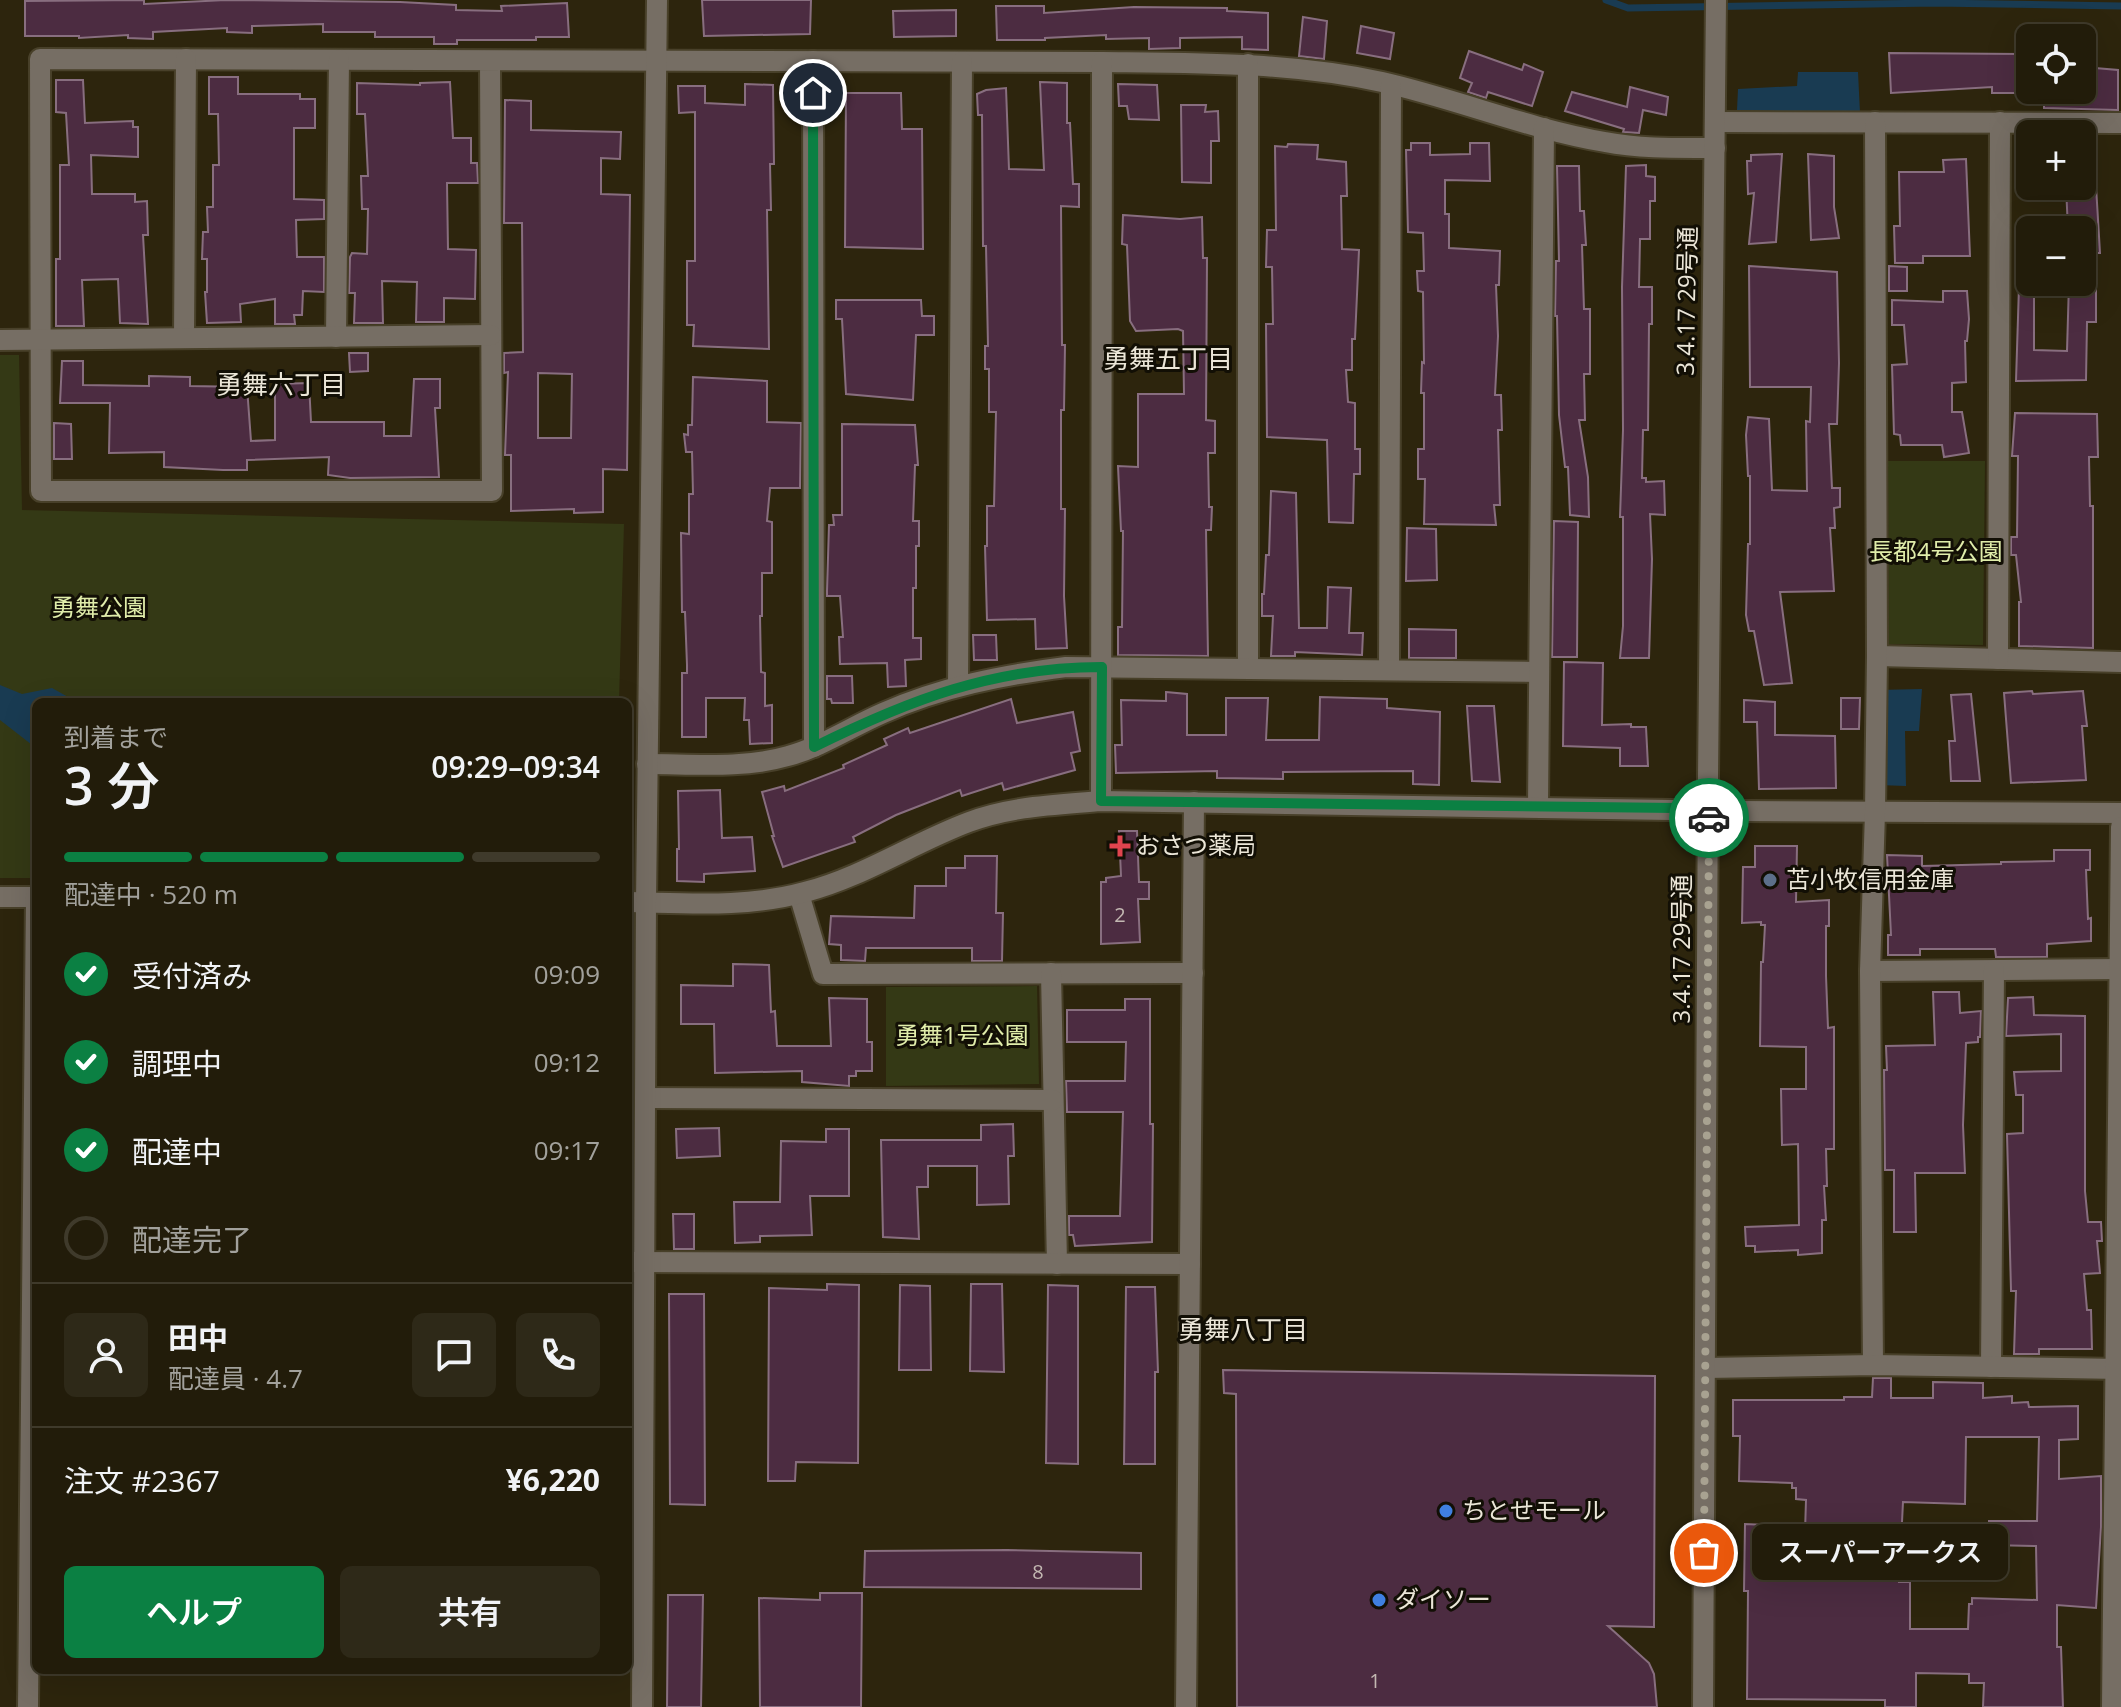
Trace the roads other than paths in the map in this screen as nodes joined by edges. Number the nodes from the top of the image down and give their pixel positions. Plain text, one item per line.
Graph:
1 (657, 0) edge
2 (1716, 0) edge
3 (186, 59) junction
4 (339, 60) junction
5 (490, 61) junction
6 (656, 61) junction
7 (813, 61) junction
8 (962, 62) junction
9 (1102, 62) junction
10 (1248, 64) junction
11 (1391, 85) junction
12 (1715, 122) junction
13 (1875, 122) junction
14 (2000, 122) junction
15 (2121, 123) edge
16 (1544, 128) junction
17 (1715, 148) junction
18 (491, 335) junction
19 (184, 336) junction
20 (336, 337) junction
21 (39, 339) junction
22 (0, 340) edge
23 (1877, 656) junction
24 (1998, 659) junction
25 (2121, 662) edge
26 (1102, 667) junction
27 (1248, 668) junction
28 (1389, 670) junction
29 (1539, 672) junction
30 (958, 686) junction
31 (814, 747) junction
32 (647, 764) junction
33 (1101, 801) junction
34 (1194, 802) junction
35 (1538, 806) junction
36 (1709, 809) junction
37 (1875, 812) junction
38 (2121, 813) edge
39 (2121, 827) edge
40 (799, 894) junction
41 (0, 897) edge
42 (32, 897) edge
43 (637, 902) edge
44 (2120, 969) edge
45 (1994, 970) junction
46 (1870, 971) junction
47 (1051, 973) junction
48 (1193, 973) junction
49 (645, 1098) junction
50 (1053, 1100) junction
51 (636, 1262) edge
52 (1057, 1264) junction
53 (1190, 1264) junction
54 (1873, 1365) junction
55 (1991, 1367) junction
56 (1706, 1368) junction
57 (2118, 1369) edge
58 (2117, 1513) edge
59 (32, 1662) edge
60 (635, 1667) edge
61 (28, 1707) edge
62 (642, 1707) edge
63 (1186, 1707) edge
64 (1703, 1707) edge
65 (2112, 1707) edge

1 - 6 street
2 - 12 street, 3.4.17 29号通
3 - 4 street
3 - 19 street
3 - 21 street
4 - 5 street
4 - 20 street
5 - 6 street
5 - 18 street
6 - 7 street
6 - 32 street
7 - 8 street
7 - 31 street
8 - 9 street
8 - 30 street
9 - 10 street
9 - 26 street
10 - 11 street
10 - 27 street
11 - 16 street
11 - 28 street
12 - 13 street
12 - 17 street, 3.4.17 29号通
13 - 14 street
13 - 23 street
14 - 15 street
14 - 24 street
16 - 17 street
16 - 29 street
17 - 36 street, 3.4.17 29号通
18 - 20 street
18 - 21 street
19 - 20 street
19 - 21 street
21 - 22 street
23 - 24 street
23 - 37 street
24 - 25 street
26 - 27 street
26 - 30 street
26 - 33 street
27 - 28 street
28 - 29 street
29 - 35 street
30 - 31 street
31 - 32 street
32 - 43 street
33 - 34 street
33 - 40 street
34 - 35 street
34 - 48 street
35 - 36 street
36 - 37 street
36 - 56 street, 3.4.17 29号通
37 - 38 street
37 - 46 street
39 - 44 street
40 - 43 street
40 - 47 street
41 - 42 street
43 - 49 street
44 - 45 street
44 - 57 street
45 - 46 street
45 - 55 street
46 - 54 street
47 - 48 street
47 - 50 street
48 - 53 street
49 - 50 street
49 - 51 street
50 - 52 street
51 - 52 street
51 - 60 street
52 - 53 street
53 - 63 street
54 - 55 street
54 - 56 street
55 - 57 street
56 - 64 street, 3.4.17 29号通
57 - 58 street
58 - 65 street
59 - 61 street
60 - 62 street

